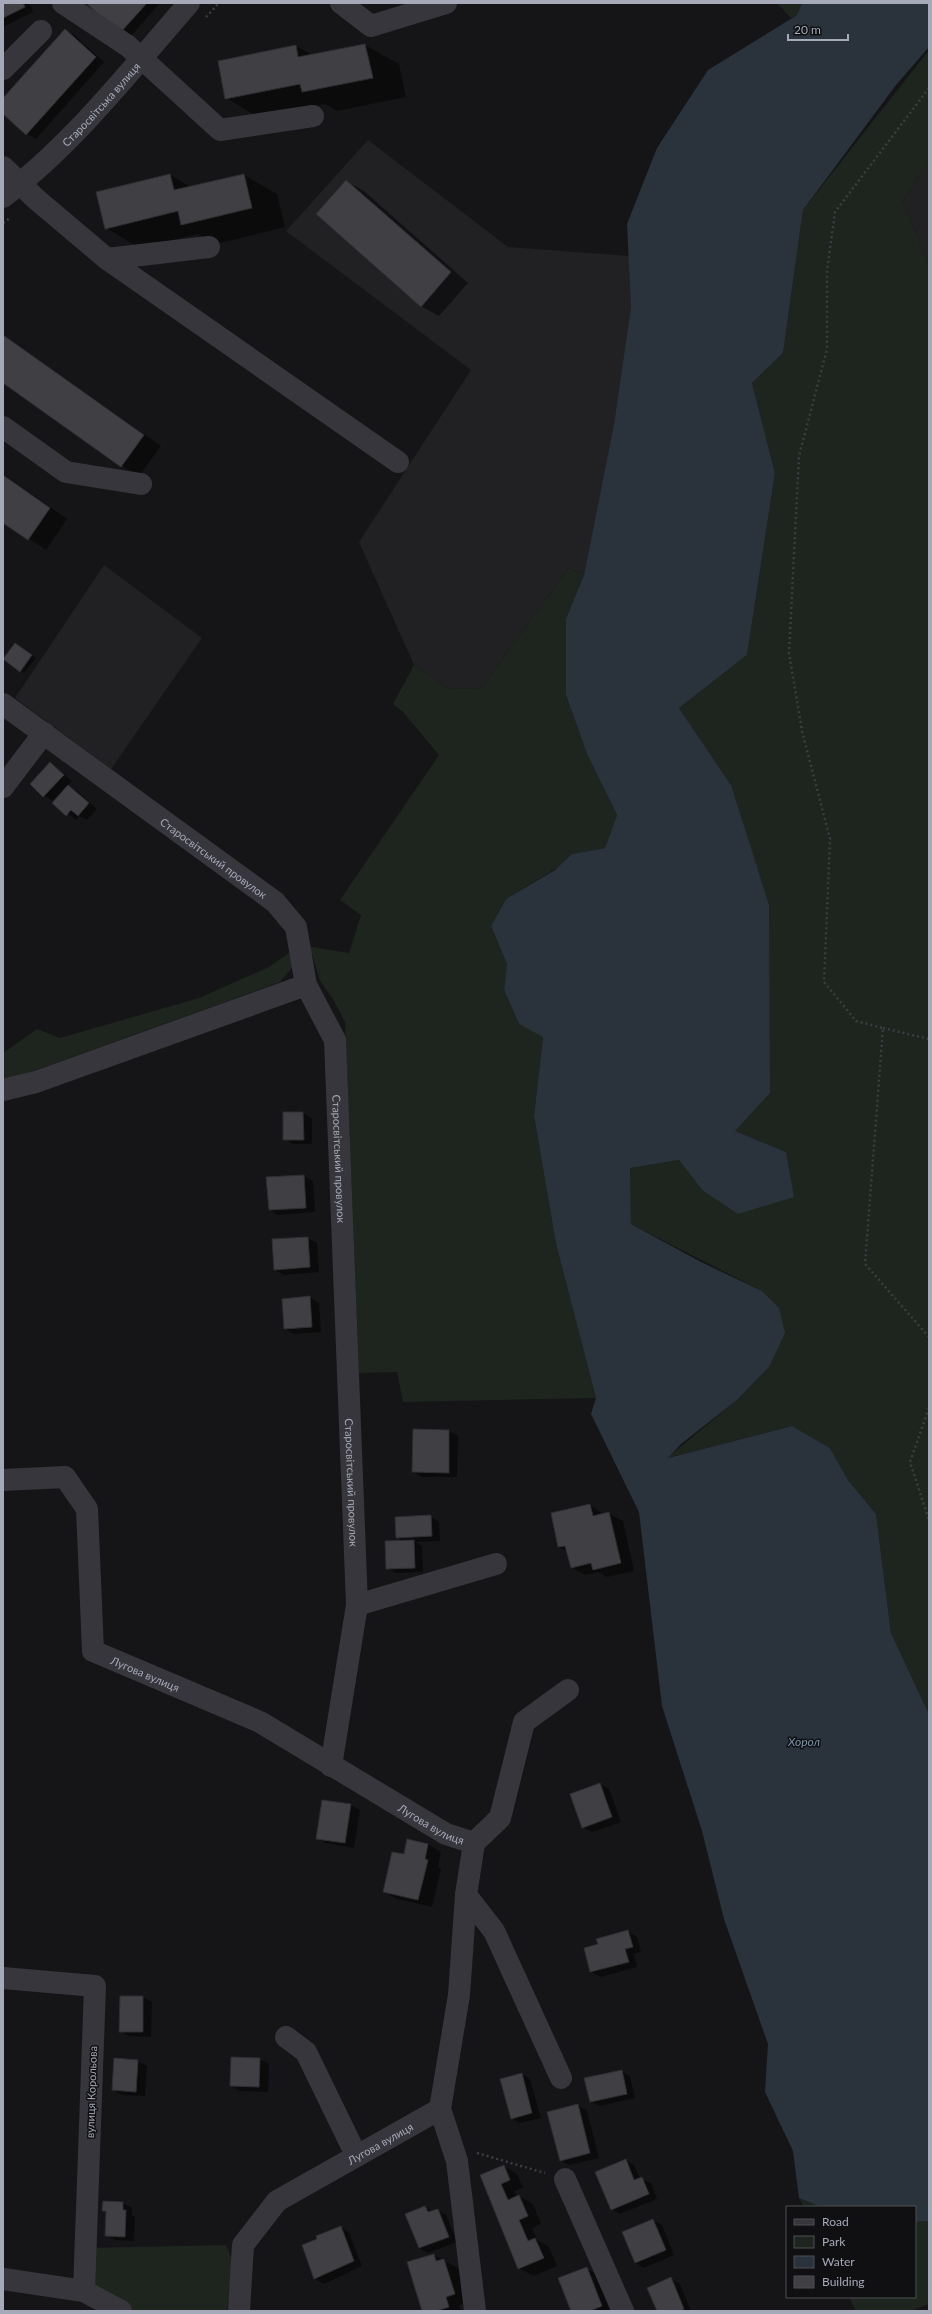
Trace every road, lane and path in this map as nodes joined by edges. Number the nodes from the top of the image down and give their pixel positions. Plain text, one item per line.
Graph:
1 (63, 3) edge
2 (189, 3) edge
3 (341, 3) edge
4 (446, 3) edge
5 (41, 31) dead end
6 (141, 58) junction
7 (3, 69) edge
8 (929, 88) edge
9 (313, 116) dead end
10 (3, 167) edge
11 (20, 184) junction
12 (3, 197) edge
13 (209, 247) dead end
14 (107, 259) junction
15 (3, 427) edge
16 (398, 462) dead end
17 (141, 484) dead end
18 (3, 704) edge
19 (44, 732) junction
20 (3, 787) edge
21 (306, 985) junction
22 (883, 1028) junction
23 (929, 1039) edge
24 (3, 1090) edge
25 (929, 1337) edge
26 (929, 1408) edge
27 (3, 1480) edge
28 (929, 1520) edge
29 (496, 1564) dead end
30 (358, 1605) junction
31 (568, 1690) dead end
32 (331, 1766) junction
33 (474, 1843) junction
34 (466, 1895) junction
35 (3, 1978) edge
36 (286, 2037) dead end
37 (561, 2078) dead end
38 (440, 2109) junction
39 (452, 2145) junction
40 (356, 2155) junction
41 (565, 2179) joint
42 (3, 2279) edge
43 (84, 2291) junction
44 (121, 2311) edge
45 (240, 2311) edge
46 (475, 2311) edge
47 (623, 2311) edge

1 - 6 street
2 - 6 street, Старосвітська вулиця
3 - 4 street
5 - 7 street
6 - 9 street
6 - 11 street, Старосвітська вулиця
8 - 22 path
10 - 11 street
11 - 12 street, Старосвітська вулиця
11 - 14 street
13 - 14 street
14 - 16 street
15 - 17 street
18 - 19 street, Старосвітський провулок
19 - 20 street
19 - 21 street, Старосвітський провулок
21 - 24 street
21 - 30 street, Старосвітський провулок
22 - 23 path
22 - 25 path
26 - 28 path
27 - 32 street, Лугова вулиця
29 - 30 street
30 - 32 street, Старосвітський провулок
31 - 33 street
32 - 33 street, Лугова вулиця
33 - 34 street, Лугова вулиця
34 - 37 street
34 - 38 street, Лугова вулиця
35 - 43 street, вулиця Корольова
36 - 40 street
38 - 39 street
38 - 40 street, Лугова вулиця
39 - 41 path
39 - 46 street
40 - 45 street, Лугова вулиця
41 - 47 street
42 - 43 street
43 - 44 street

